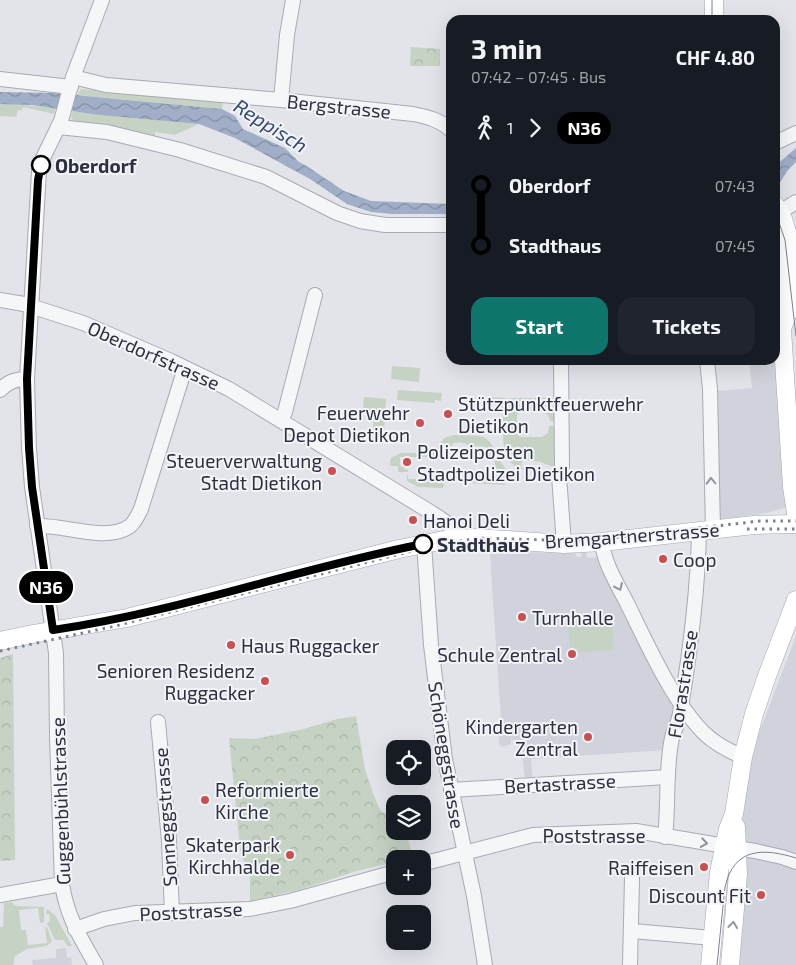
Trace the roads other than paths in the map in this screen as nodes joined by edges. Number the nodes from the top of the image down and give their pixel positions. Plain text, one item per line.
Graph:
1 (102, 0) edge
2 (293, 0) edge
3 (714, 0) edge
4 (714, 15) edge
5 (0, 79) edge
6 (71, 85) junction
7 (281, 100) junction
8 (60, 121) junction
9 (446, 126) edge
10 (796, 132) edge
11 (780, 140) edge
12 (788, 205) edge
13 (446, 225) edge
14 (780, 234) edge
15 (315, 294) dead end
16 (0, 300) edge
17 (780, 302) edge
18 (32, 307) junction
19 (791, 314) edge
20 (561, 365) edge
21 (707, 365) edge
22 (185, 368) junction
23 (27, 379) junction
24 (0, 390) edge
25 (281, 420) junction
26 (796, 513) edge
27 (796, 524) edge
28 (37, 526) junction
29 (706, 531) junction
30 (461, 538) junction
31 (602, 542) junction
32 (424, 544) junction
33 (564, 544) junction
34 (796, 600) edge
35 (53, 630) junction
36 (0, 642) edge
37 (681, 705) junction
38 (158, 722) dead end
39 (743, 757) junction
40 (668, 777) junction
41 (451, 790) junction
42 (665, 837) junction
43 (731, 847) junction
44 (464, 852) junction
45 (431, 861) edge
46 (796, 862) edge
47 (386, 874) edge
48 (632, 878) dead end
49 (62, 884) junction
50 (0, 895) edge
51 (172, 913) junction
52 (75, 929) junction
53 (632, 931) junction
54 (713, 938) junction
55 (96, 965) edge
56 (485, 965) edge
57 (630, 965) edge
58 (710, 965) edge
59 (730, 965) edge

1 - 6 street
2 - 7 street
3 - 4 main road
5 - 6 street, Bergstrasse
6 - 7 street, Bergstrasse
6 - 8 street
7 - 9 street, Bergstrasse
8 - 13 street
8 - 18 street
10 - 11 street
12 - 14 main road
15 - 25 street
16 - 18 street, Oberdorfstrasse
17 - 19 main road
18 - 22 street, Oberdorfstrasse
18 - 23 street, Guggenbühlstrasse
19 - 26 main road
20 - 33 street
29 -> 21 street, Florastrasse
22 - 25 street, Oberdorfstrasse
22 - 28 street
23 - 24 street
23 - 28 street, Guggenbühlstrasse
25 - 30 street, Oberdorfstrasse
27 - 29 main road, Bremgartnerstrasse
28 - 35 street, Guggenbühlstrasse
29 - 31 main road, Bremgartnerstrasse
29 - 37 street, Florastrasse
30 - 32 main road, Bremgartnerstrasse
30 - 33 main road, Bremgartnerstrasse
31 - 33 main road, Bremgartnerstrasse
31 -> 37 street
32 - 35 main road, Bremgartnerstrasse
32 - 41 street, Schöneggstrasse
34 - 39 main road
35 - 36 main road, Bremgartnerstrasse
35 - 49 street, Guggenbühlstrasse
37 - 39 street
37 - 40 street, Florastrasse
38 - 51 street, Sonneggstrasse
39 - 43 main road
40 - 41 street, Bertastrasse
40 - 42 street, Florastrasse
41 - 44 street, Schöneggstrasse
42 -> 43 street, Poststrasse
42 - 44 street, Poststrasse
43 - 46 street, Poststrasse
43 - 54 main road
59 -> 43 main road
44 - 45 street, Poststrasse
44 - 56 street, Schöneggstrasse
47 - 51 street, Poststrasse
48 - 53 street
49 - 50 street
49 - 52 street, Guggenbühlstrasse
51 - 52 street, Poststrasse
52 - 55 street, Guggenbühlstrasse
53 - 54 street
53 - 57 street
54 - 58 main road

